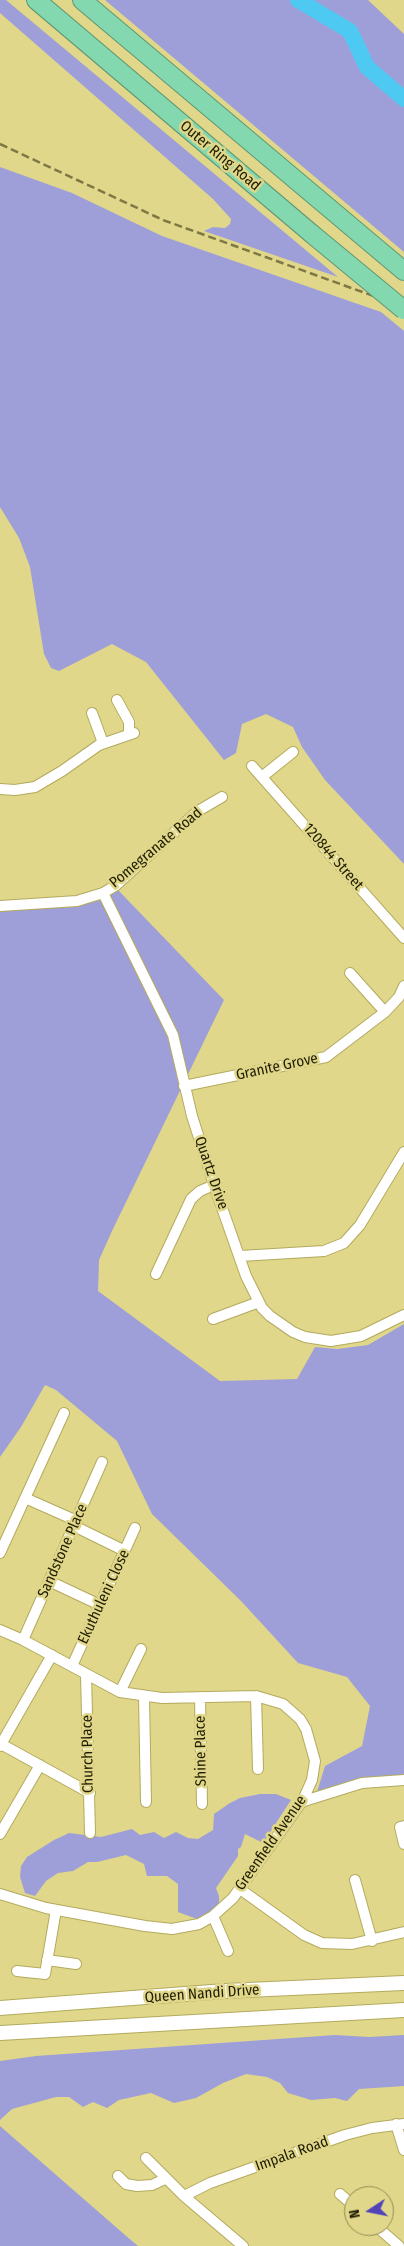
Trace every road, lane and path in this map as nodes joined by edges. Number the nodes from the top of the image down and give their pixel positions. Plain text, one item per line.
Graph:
1 (36, 0) edge
2 (82, 0) edge
3 (403, 270) edge
4 (404, 310) edge
5 (117, 700) dead end
6 (92, 713) dead end
7 (103, 743) junction
8 (293, 752) dead end
9 (252, 766) dead end
10 (262, 776) junction
11 (0, 789) edge
12 (222, 797) dead end
13 (103, 893) junction
14 (0, 906) edge
15 (404, 938) edge
16 (350, 973) dead end
17 (404, 986) edge
18 (386, 1012) junction
19 (184, 1086) junction
20 (404, 1152) edge
21 (214, 1185) junction
22 (240, 1256) junction
23 (156, 1274) dead end
24 (259, 1302) junction
25 (404, 1315) edge
26 (213, 1319) dead end
27 (64, 1413) dead end
28 (102, 1462) dead end
29 (25, 1498) junction
30 (76, 1523) junction
31 (135, 1528) dead end
32 (125, 1551) junction
33 (0, 1553) edge
34 (49, 1581) junction
35 (100, 1605) junction
36 (0, 1630) edge
37 (23, 1640) junction
38 (141, 1648) dead end
39 (52, 1656) junction
40 (72, 1666) junction
41 (86, 1675) junction
42 (120, 1692) junction
43 (256, 1696) junction
44 (144, 1697) junction
45 (200, 1697) junction
46 (1, 1745) edge
47 (40, 1765) junction
48 (258, 1769) dead end
49 (404, 1780) edge
50 (90, 1793) junction
51 (146, 1802) dead end
52 (301, 1802) junction
53 (202, 1804) dead end
54 (402, 1826) edge
55 (90, 1833) dead end
56 (0, 1834) edge
57 (404, 1844) edge
58 (355, 1880) dead end
59 (240, 1889) junction
60 (0, 1894) edge
61 (56, 1910) junction
62 (213, 1916) junction
63 (404, 1932) edge
64 (372, 1941) junction
65 (228, 1951) dead end
66 (47, 1960) junction
67 (76, 1964) dead end
68 (18, 1971) dead end
69 (404, 1983) edge
70 (0, 2008) edge
71 (404, 2010) edge
72 (0, 2034) edge
73 (400, 2124) edge
74 (404, 2150) edge
75 (146, 2158) dead end
76 (118, 2176) dead end
77 (165, 2179) junction
78 (340, 2194) dead end
79 (184, 2196) junction
80 (344, 2197) edge
81 (388, 2236) edge
82 (243, 2246) edge
83 (399, 2246) edge

1 - 4 highway, Outer Ring Road, bridge
2 - 3 highway, Outer Ring Road
5 - 7 street
6 - 7 street
7 - 11 street
8 - 10 street
9 - 10 street, 120844 Street
10 - 15 street, 120844 Street
12 - 13 street, Pomegranate Road
13 - 14 street, Pomegranate Road
13 - 19 street, Quartz Drive
16 - 18 street
17 - 18 street, Granite Grove
18 - 19 street, Granite Grove
19 - 21 street, Quartz Drive
20 - 22 street
21 - 22 street, Quartz Drive
21 - 23 street
22 - 24 street, Quartz Drive
24 - 25 street, Quartz Drive
24 - 26 street
27 - 29 street
28 - 30 street, Sandstone Place
29 - 30 street
29 - 33 street
30 - 32 street
30 - 34 street, Sandstone Place
31 - 32 street, Ekuthuleni Close
32 - 35 street, Ekuthuleni Close
34 - 35 street
34 - 37 street, Sandstone Place
35 - 40 street, Ekuthuleni Close
36 - 37 street, Greenfield Avenue
37 - 39 street, Greenfield Avenue
38 - 42 street
39 - 40 street, Greenfield Avenue
39 - 46 street
40 - 41 street, Greenfield Avenue
41 - 42 street, Greenfield Avenue
41 - 50 street, Church Place
42 - 44 street, Greenfield Avenue
43 - 45 street, Greenfield Avenue
43 - 48 street
43 - 52 street, Greenfield Avenue
44 - 45 street, Greenfield Avenue
44 - 51 street
45 - 53 street, Shine Place
46 - 47 street
47 - 50 street
47 - 56 street
49 - 52 street
50 - 55 street, Church Place
52 - 59 street, Greenfield Avenue
54 - 57 street
58 - 64 street
59 - 62 street, Greenfield Avenue
59 - 64 street
60 - 61 street, Greenfield Avenue
61 - 62 street, Greenfield Avenue
61 - 66 street
62 - 65 street
63 - 64 street
66 - 67 street
66 - 68 street
69 - 70 main road, Queen Nandi Drive
71 - 72 main road, Queen Nandi Drive
73 - 74 street
73 - 79 street, Impala Road
75 - 77 street
76 - 77 street
77 - 79 street
78 - 80 street
79 - 82 street
81 - 83 street

